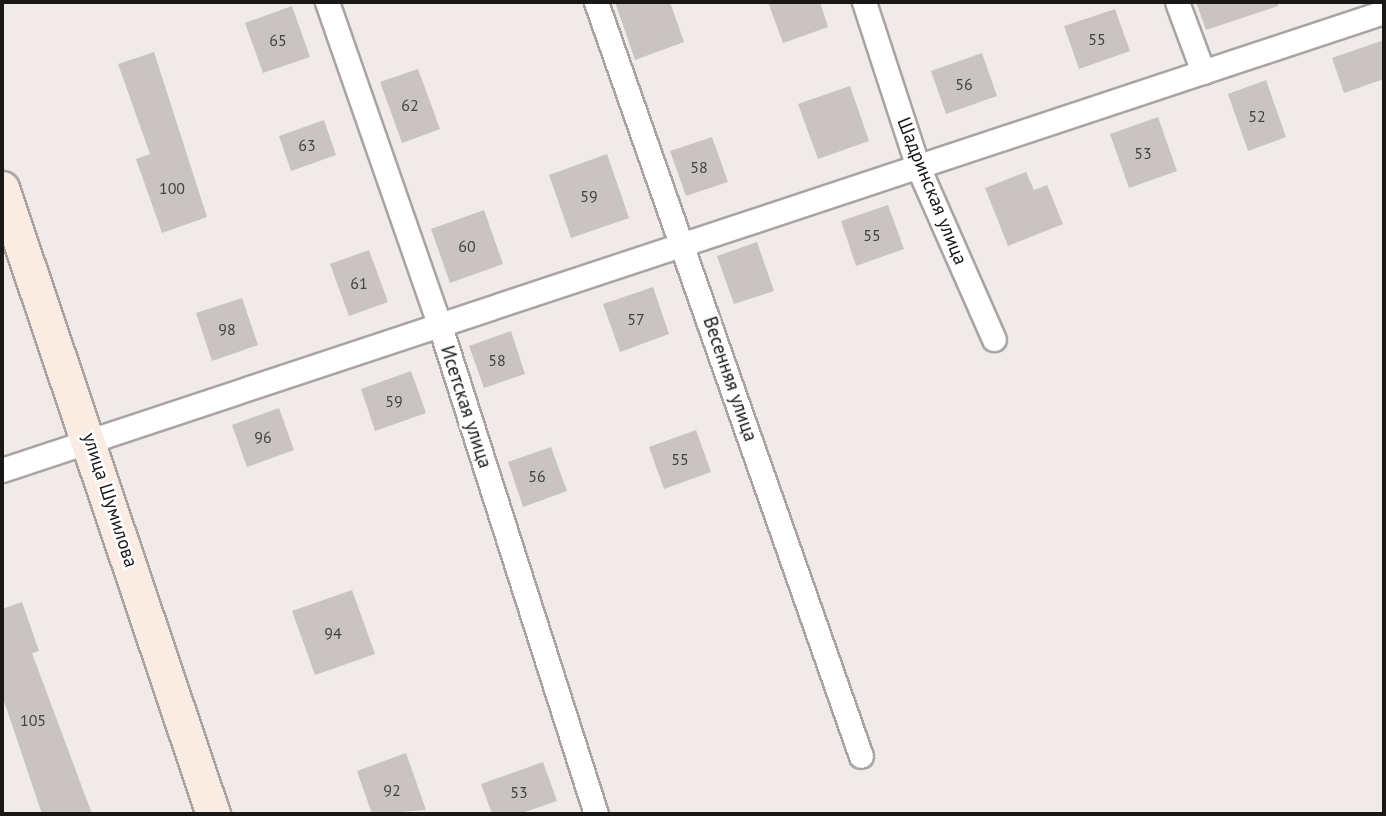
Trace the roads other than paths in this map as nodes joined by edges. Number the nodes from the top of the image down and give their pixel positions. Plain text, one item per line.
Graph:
1 (327, 2) edge
2 (596, 2) edge
3 (864, 2) edge
4 (1177, 2) edge
5 (1384, 12) edge
6 (1203, 72) junction
7 (918, 167) junction
8 (2, 188) edge
9 (684, 245) junction
10 (440, 327) junction
11 (994, 339) dead end
12 (91, 443) junction
13 (2, 470) edge
14 (861, 756) dead end
15 (213, 814) edge
16 (596, 814) edge

1 - 10 street, Исетская улица
2 - 9 street, Весенняя улица
3 - 7 street, Шадринская улица
4 - 6 street
5 - 6 street
6 - 7 street
7 - 9 street
7 - 11 street, Шадринская улица
8 - 12 street, улица Шумилова
9 - 10 street
9 - 14 street, Весенняя улица
10 - 12 street
10 - 16 street, Исетская улица
12 - 13 street
12 - 15 street, улица Шумилова

